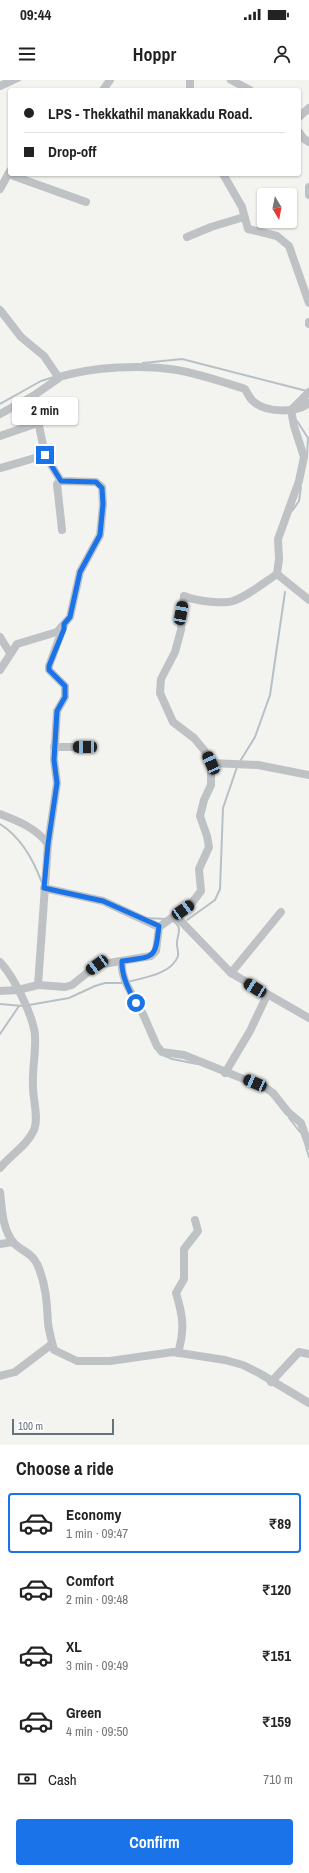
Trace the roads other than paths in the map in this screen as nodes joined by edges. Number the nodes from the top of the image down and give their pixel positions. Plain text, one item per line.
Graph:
1 (231, 80) edge
2 (11, 81) edge
3 (0, 86) edge
4 (246, 88) edge
5 (309, 108) edge
6 (301, 115) edge
7 (301, 135) edge
8 (309, 142) edge
9 (8, 174) edge
10 (19, 176) edge
11 (223, 176) edge
12 (309, 187) edge
13 (0, 189) edge
14 (309, 195) edge
15 (86, 202) dead end
16 (244, 216) junction
17 (188, 237) dead end
18 (309, 303) edge
19 (0, 310) edge
20 (58, 376) junction
21 (309, 392) edge
22 (33, 396) junction
23 (306, 406) edge
24 (291, 410) junction
25 (0, 414) edge
26 (38, 423) junction
27 (0, 436) edge
28 (45, 455) junction
29 (1, 468) edge
30 (61, 481) junction
31 (62, 530) dead end
32 (277, 574) junction
33 (309, 600) edge
34 (64, 624) junction
35 (0, 637) edge
36 (10, 653) junction
37 (0, 670) edge
38 (54, 747) junction
39 (85, 747) dead end
40 (211, 763) junction
41 (309, 775) edge
42 (0, 814) edge
43 (48, 844) junction
44 (44, 888) junction
45 (281, 912) dead end
46 (175, 915) junction
47 (159, 926) junction
48 (122, 961) junction
49 (0, 962) edge
50 (231, 973) junction
51 (38, 985) junction
52 (18, 990) junction
53 (0, 993) edge
54 (267, 995) junction
55 (309, 1018) edge
56 (225, 1073) junction
57 (309, 1146) edge
58 (0, 1168) edge
59 (0, 1192) edge
60 (195, 1220) dead end
61 (13, 1242) junction
62 (0, 1244) edge
63 (52, 1344) junction
64 (178, 1352) junction
65 (309, 1354) edge
66 (0, 1376) edge
67 (271, 1382) junction
68 (309, 1403) edge

1 - 4 street
2 - 3 street
5 - 6 street
7 - 8 street
9 - 13 street
10 - 15 street
11 - 16 street
12 - 14 street
16 - 17 street
16 - 18 street
19 - 20 street
20 - 22 street
20 - 24 street
21 - 24 street
22 - 25 street
22 - 26 street
23 - 24 street
24 - 32 street
26 - 27 street
26 - 28 street
28 - 29 street
28 - 30 street
30 - 31 street
30 - 34 street
32 - 33 street
32 - 40 street
34 - 36 street
34 - 38 street
35 - 36 street
36 - 37 street
38 - 39 street
38 - 43 street
40 - 41 street
40 - 46 street
42 - 43 street
43 - 44 street
44 - 47 street
44 - 51 street
45 - 50 street
46 - 47 street
46 - 50 street
47 - 48 street
48 - 51 street
48 - 56 street
49 - 52 street
50 - 54 street
51 - 52 street
52 - 53 street
52 - 58 street
54 - 55 street
54 - 56 street
56 - 57 street
59 - 61 street
60 - 64 street
61 - 62 street
61 - 63 street
63 - 64 street
63 - 66 street
64 - 67 street
65 - 67 street
67 - 68 street

